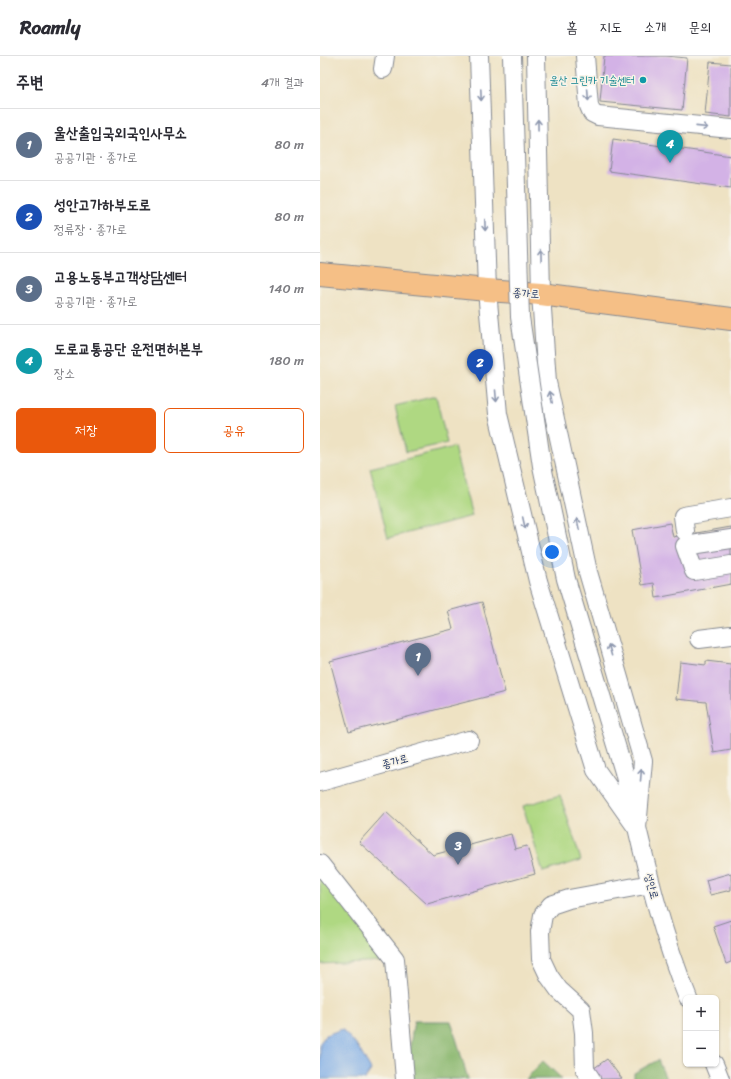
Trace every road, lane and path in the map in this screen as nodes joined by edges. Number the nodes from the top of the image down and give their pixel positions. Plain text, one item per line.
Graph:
1 (480, 56) edge
2 (512, 56) edge
3 (536, 56) edge
4 (585, 56) edge
5 (731, 129) edge
6 (320, 274) edge
7 (487, 290) junction
8 (542, 294) junction
9 (731, 319) edge
10 (731, 508) edge
11 (685, 531) dead end
12 (731, 539) edge
13 (731, 565) edge
14 (731, 635) edge
15 (699, 639) dead end
16 (469, 740) dead end
17 (320, 782) edge
18 (637, 828) junction
19 (320, 864) edge
20 (651, 884) junction
21 (687, 995) edge
22 (715, 1067) edge
23 (405, 1079) edge
24 (591, 1079) edge
25 (720, 1079) edge

1 -> 7 street
2 - 18 street, 성안로, bridge
8 -> 3 street
4 -> 5 street
6 - 7 main road, 종가로
7 - 8 main road, 종가로
7 -> 18 street
8 - 9 main road, 종가로
18 -> 8 street
10 - 11 street
12 - 13 street
14 - 15 street
16 - 17 street, 종가로
18 - 20 street, 성안로
19 - 23 street
20 - 21 street, 성안로
20 - 24 street
22 - 25 street

